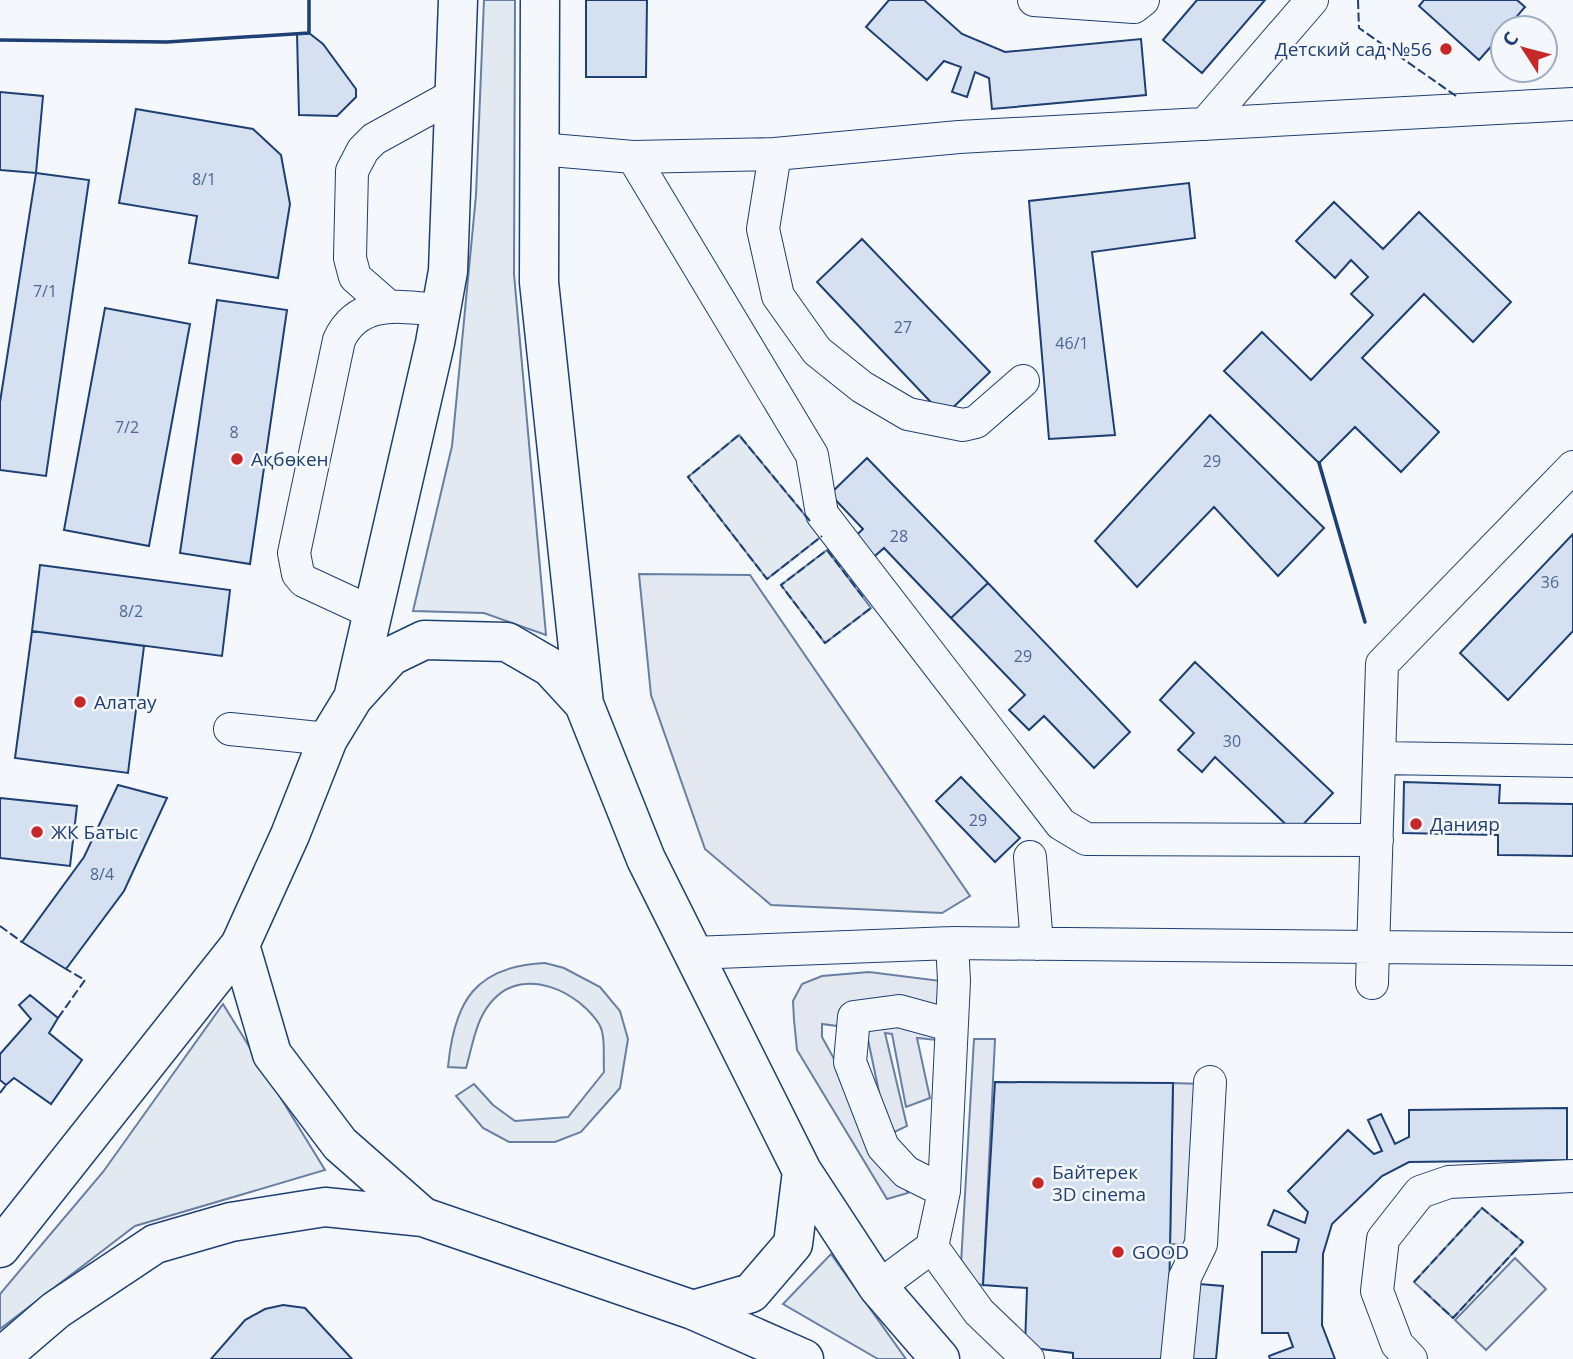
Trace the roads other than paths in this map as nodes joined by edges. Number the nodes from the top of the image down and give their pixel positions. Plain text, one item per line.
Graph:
1 (458, 0) edge
2 (540, 0) edge
3 (1034, 0) edge
4 (1143, 0) edge
5 (1312, 0) edge
6 (454, 95) junction
7 (1573, 104) edge
8 (1205, 124) junction
9 (540, 149) junction
10 (775, 154) junction
11 (633, 157) junction
12 (387, 305) junction
13 (441, 310) junction
14 (1023, 381) dead end
15 (1573, 467) edge
16 (373, 614) junction
17 (353, 698) junction
18 (584, 704) junction
19 (230, 729) dead end
20 (328, 739) junction
21 (1379, 758) junction
22 (1573, 761) edge
23 (1377, 840) junction
24 (1030, 857) dead end
25 (952, 943) junction
26 (1037, 944) junction
27 (240, 945) junction
28 (1371, 947) junction
29 (1573, 948) edge
30 (692, 953) junction
31 (1372, 983) dead end
32 (950, 1025) junction
33 (1210, 1082) dead end
34 (802, 1171) junction
35 (1573, 1176) edge
36 (944, 1191) junction
37 (423, 1217) junction
38 (932, 1247) junction
39 (0, 1248) edge
40 (878, 1287) junction
41 (693, 1310) junction
42 (0, 1358) edge
43 (804, 1359) edge
44 (940, 1359) edge
45 (1028, 1359) edge
46 (1177, 1359) edge
47 (1412, 1359) edge

1 - 6 main road
2 - 9 main road
3 - 4 street
5 - 8 street
6 - 12 street
6 - 13 main road
7 - 8 street
8 - 10 street
9 - 11 street
9 - 18 main road
10 - 11 street
10 - 14 street
11 - 23 street
12 - 13 street
12 - 16 street
13 - 16 main road
15 - 21 street
16 - 17 main road
17 - 18 main road
17 - 20 main road
18 - 30 main road
19 - 20 street
20 - 27 main road
21 - 22 street
21 - 23 street
23 - 28 street
24 - 26 street
25 - 26 street
25 - 30 street
25 - 32 street
26 - 28 street
27 - 37 main road
27 - 39 main road
28 - 29 street
28 - 31 street
30 - 34 main road
32 - 36 street
32 - 36 street
33 - 46 street
34 - 40 main road
34 - 41 main road
35 - 47 street
36 - 38 street
37 - 41 main road
37 - 42 main road
38 - 40 street
38 - 45 street
40 - 44 main road
41 - 43 main road

